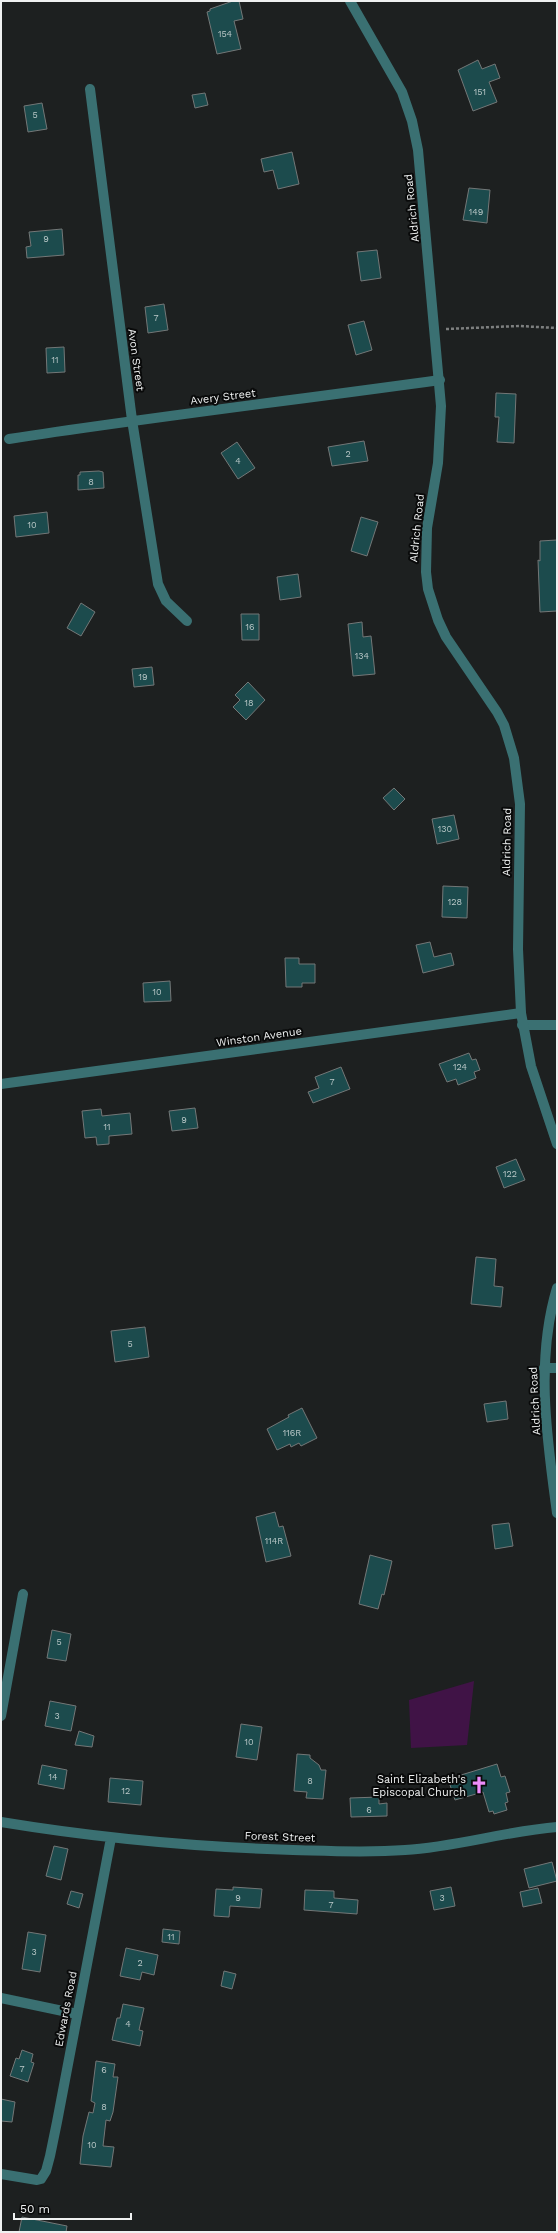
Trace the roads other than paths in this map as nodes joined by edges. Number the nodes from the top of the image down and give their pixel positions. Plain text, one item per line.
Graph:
1 (350, 1) edge
2 (90, 89) dead end
3 (440, 380) junction
4 (132, 420) junction
5 (9, 439) dead end
6 (187, 621) dead end
7 (521, 1013) junction
8 (522, 1025) junction
9 (557, 1025) edge
10 (1, 1084) edge
11 (557, 1144) edge
12 (557, 1288) edge
13 (544, 1368) junction
14 (557, 1368) edge
15 (557, 1513) edge
16 (23, 1594) dead end
17 (1, 1716) edge
18 (1, 1822) edge
19 (557, 1827) edge
20 (111, 1838) junction
21 (1, 1998) edge
22 (77, 2014) junction
23 (1, 2174) edge

1 - 3 street, Aldrich Road
2 - 4 street, Avon Street
3 - 4 street, Avery Street
3 - 7 street, Aldrich Road
4 - 5 street, Avery Street
4 - 6 street, Avon Street
7 - 8 street, Aldrich Road
7 - 10 street, Winston Avenue
8 - 9 street
8 - 11 street, Aldrich Road
12 - 13 street, Aldrich Road
13 - 14 street
13 - 15 street, Aldrich Road
16 - 17 street
18 - 20 street, Forest Street
19 - 20 street, Forest Street
20 - 22 street, Edwards Road
21 - 22 street
22 - 23 street, Edwards Road

